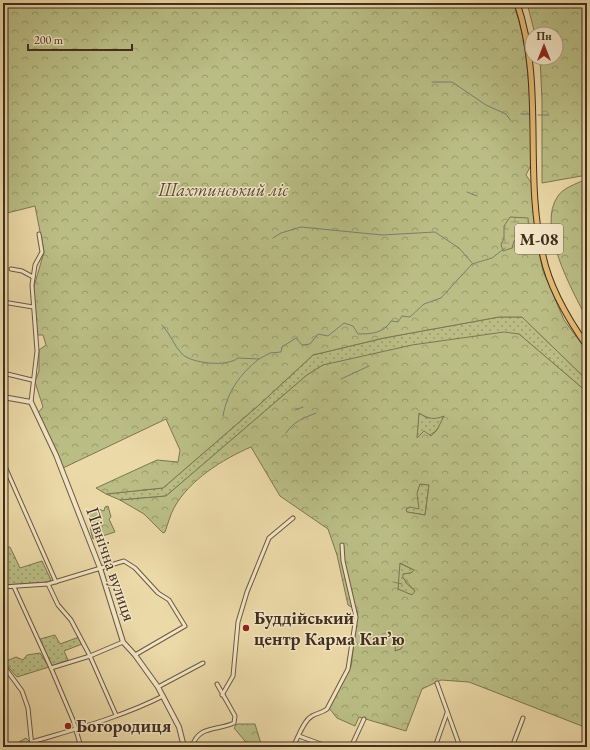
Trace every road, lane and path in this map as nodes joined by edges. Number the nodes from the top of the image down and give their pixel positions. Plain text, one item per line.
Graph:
1 (517, 3) edge
2 (38, 234) dead end
3 (11, 269) dead end
4 (33, 277) junction
5 (3, 302) edge
6 (33, 307) junction
7 (587, 346) edge
8 (3, 373) edge
9 (32, 380) junction
10 (3, 397) edge
11 (31, 402) junction
12 (3, 462) edge
13 (293, 518) dead end
14 (342, 545) dead end
15 (100, 568) junction
16 (3, 581) edge
17 (56, 582) junction
18 (48, 584) junction
19 (4, 587) edge
20 (14, 587) junction
21 (123, 642) junction
22 (135, 655) junction
23 (90, 656) junction
24 (203, 662) dead end
25 (3, 665) edge
26 (51, 668) junction
27 (437, 683) dead end
28 (217, 684) dead end
29 (158, 687) junction
30 (222, 695) junction
31 (163, 696) junction
32 (447, 713) junction
33 (116, 715) junction
34 (523, 718) dead end
35 (364, 719) dead end
36 (74, 729) junction
37 (299, 736) junction
38 (32, 742) junction
39 (32, 747) edge
40 (81, 747) edge
41 (184, 747) edge
42 (192, 747) edge
43 (293, 747) edge
44 (329, 747) edge
45 (351, 747) edge
46 (435, 747) edge
47 (460, 747) edge
48 (512, 747) edge

1 - 7 highway, М-08
2 - 4 street, Північна вулиця
3 - 4 street
4 - 6 street, Північна вулиця
5 - 6 street
6 - 9 street, Північна вулиця
8 - 9 street
9 - 11 street, Північна вулиця
10 - 11 street
11 - 15 street, Північна вулиця
12 - 17 street
13 - 30 street
14 - 37 street
15 - 17 street
15 - 21 street, Північна вулиця
15 - 22 street
16 - 19 street
17 - 18 street
18 - 20 street
18 - 23 street
19 - 20 street
20 - 26 street
21 - 22 street, Північна вулиця
21 - 23 street
22 - 29 street, Північна вулиця
23 - 26 street
23 - 33 street
24 - 29 street
25 - 38 street
26 - 36 street
27 - 32 street
28 - 30 street
29 - 31 street, Північна вулиця
30 - 42 street
31 - 33 street
31 - 41 street, Північна вулиця
32 - 46 street
32 - 47 street
33 - 36 street
34 - 48 street
35 - 45 street
36 - 38 street
36 - 40 street
37 - 43 street
37 - 44 street
38 - 39 street

